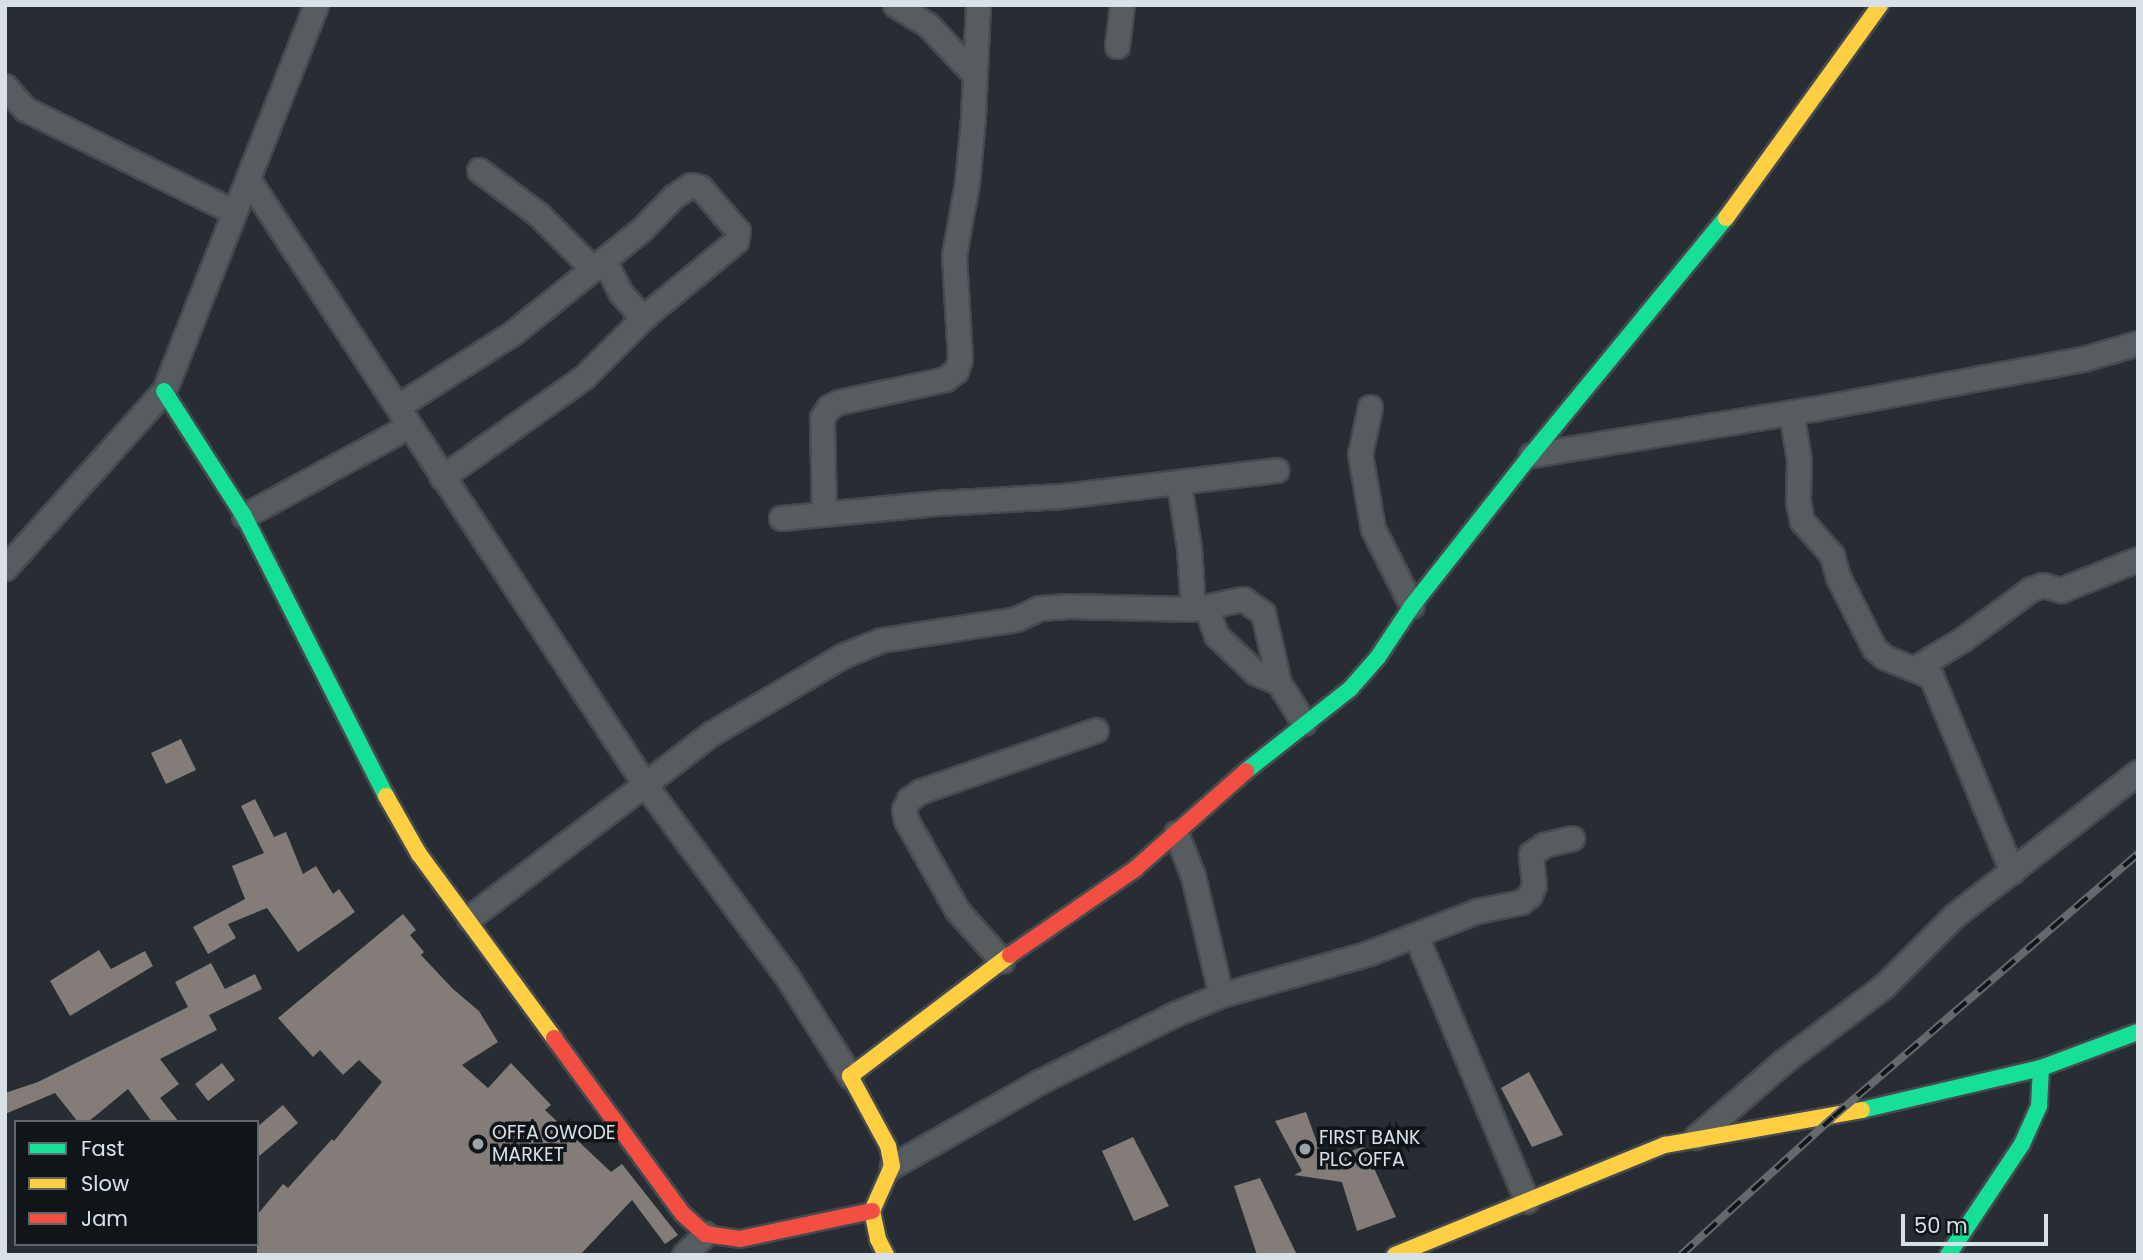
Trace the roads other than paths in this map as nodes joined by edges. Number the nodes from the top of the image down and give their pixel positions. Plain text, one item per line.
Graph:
1 (316, 5) edge
2 (895, 5) edge
3 (978, 5) edge
4 (1122, 5) edge
5 (1880, 5) edge
6 (1117, 46) dead end
7 (975, 75) junction
8 (5, 86) edge
9 (480, 170) dead end
10 (248, 179) junction
11 (234, 212) junction
12 (598, 264) junction
13 (646, 316) junction
14 (2138, 344) edge
15 (164, 391) junction
16 (1370, 407) dead end
17 (1791, 412) junction
18 (404, 416) junction
19 (1531, 454) junction
20 (1276, 470) dead end
21 (442, 477) junction
22 (1179, 484) junction
23 (824, 514) junction
24 (244, 516) junction
25 (781, 518) dead end
26 (2138, 559) edge
27 (5, 568) edge
28 (1412, 606) junction
29 (1200, 608) junction
30 (1915, 668) junction
31 (1279, 683) junction
32 (1304, 723) junction
33 (1096, 730) dead end
34 (2138, 772) edge
35 (646, 786) junction
36 (1176, 833) junction
37 (1572, 838) dead end
38 (2012, 872) junction
39 (469, 918) junction
40 (1416, 936) junction
41 (1002, 961) junction
42 (1221, 995) junction
43 (2138, 1032) edge
44 (2041, 1068) junction
45 (850, 1076) junction
46 (1696, 1137) junction
47 (892, 1166) junction
48 (1527, 1201) junction
49 (872, 1211) junction
50 (705, 1234) junction
51 (684, 1255) edge
52 (886, 1255) edge
53 (1395, 1255) edge
54 (1948, 1255) edge

1 - 10 street
2 - 7 street
3 - 7 street
4 - 6 street
5 - 19 street
7 - 23 street
8 - 11 street
9 - 12 street
10 - 11 street
10 - 18 street
11 - 15 street
12 - 13 street
12 - 13 street
12 - 18 street
13 - 21 street
14 - 17 street
15 - 24 street
15 - 27 street
16 - 28 street
17 - 19 street
17 - 30 street
18 - 21 street
18 - 24 street
19 - 28 street
20 - 22 street
21 - 35 street
22 - 23 street
22 - 29 street
23 - 25 street
24 - 39 street
26 - 30 street
28 - 32 street
29 - 31 street
29 - 31 street
29 - 35 street
30 - 38 street
31 - 32 street
32 - 36 street
33 - 41 street
34 - 38 street
35 - 39 street
35 - 45 street
36 - 41 street
36 - 42 street
37 - 40 street
38 - 46 street
39 - 50 street
40 - 42 street
40 - 48 street
41 - 45 street
42 - 47 street
43 - 44 street
44 - 46 street
44 - 54 street
45 - 47 street
46 - 48 street
47 - 49 street
48 - 53 street
49 - 50 street
49 - 52 street
50 - 51 street

